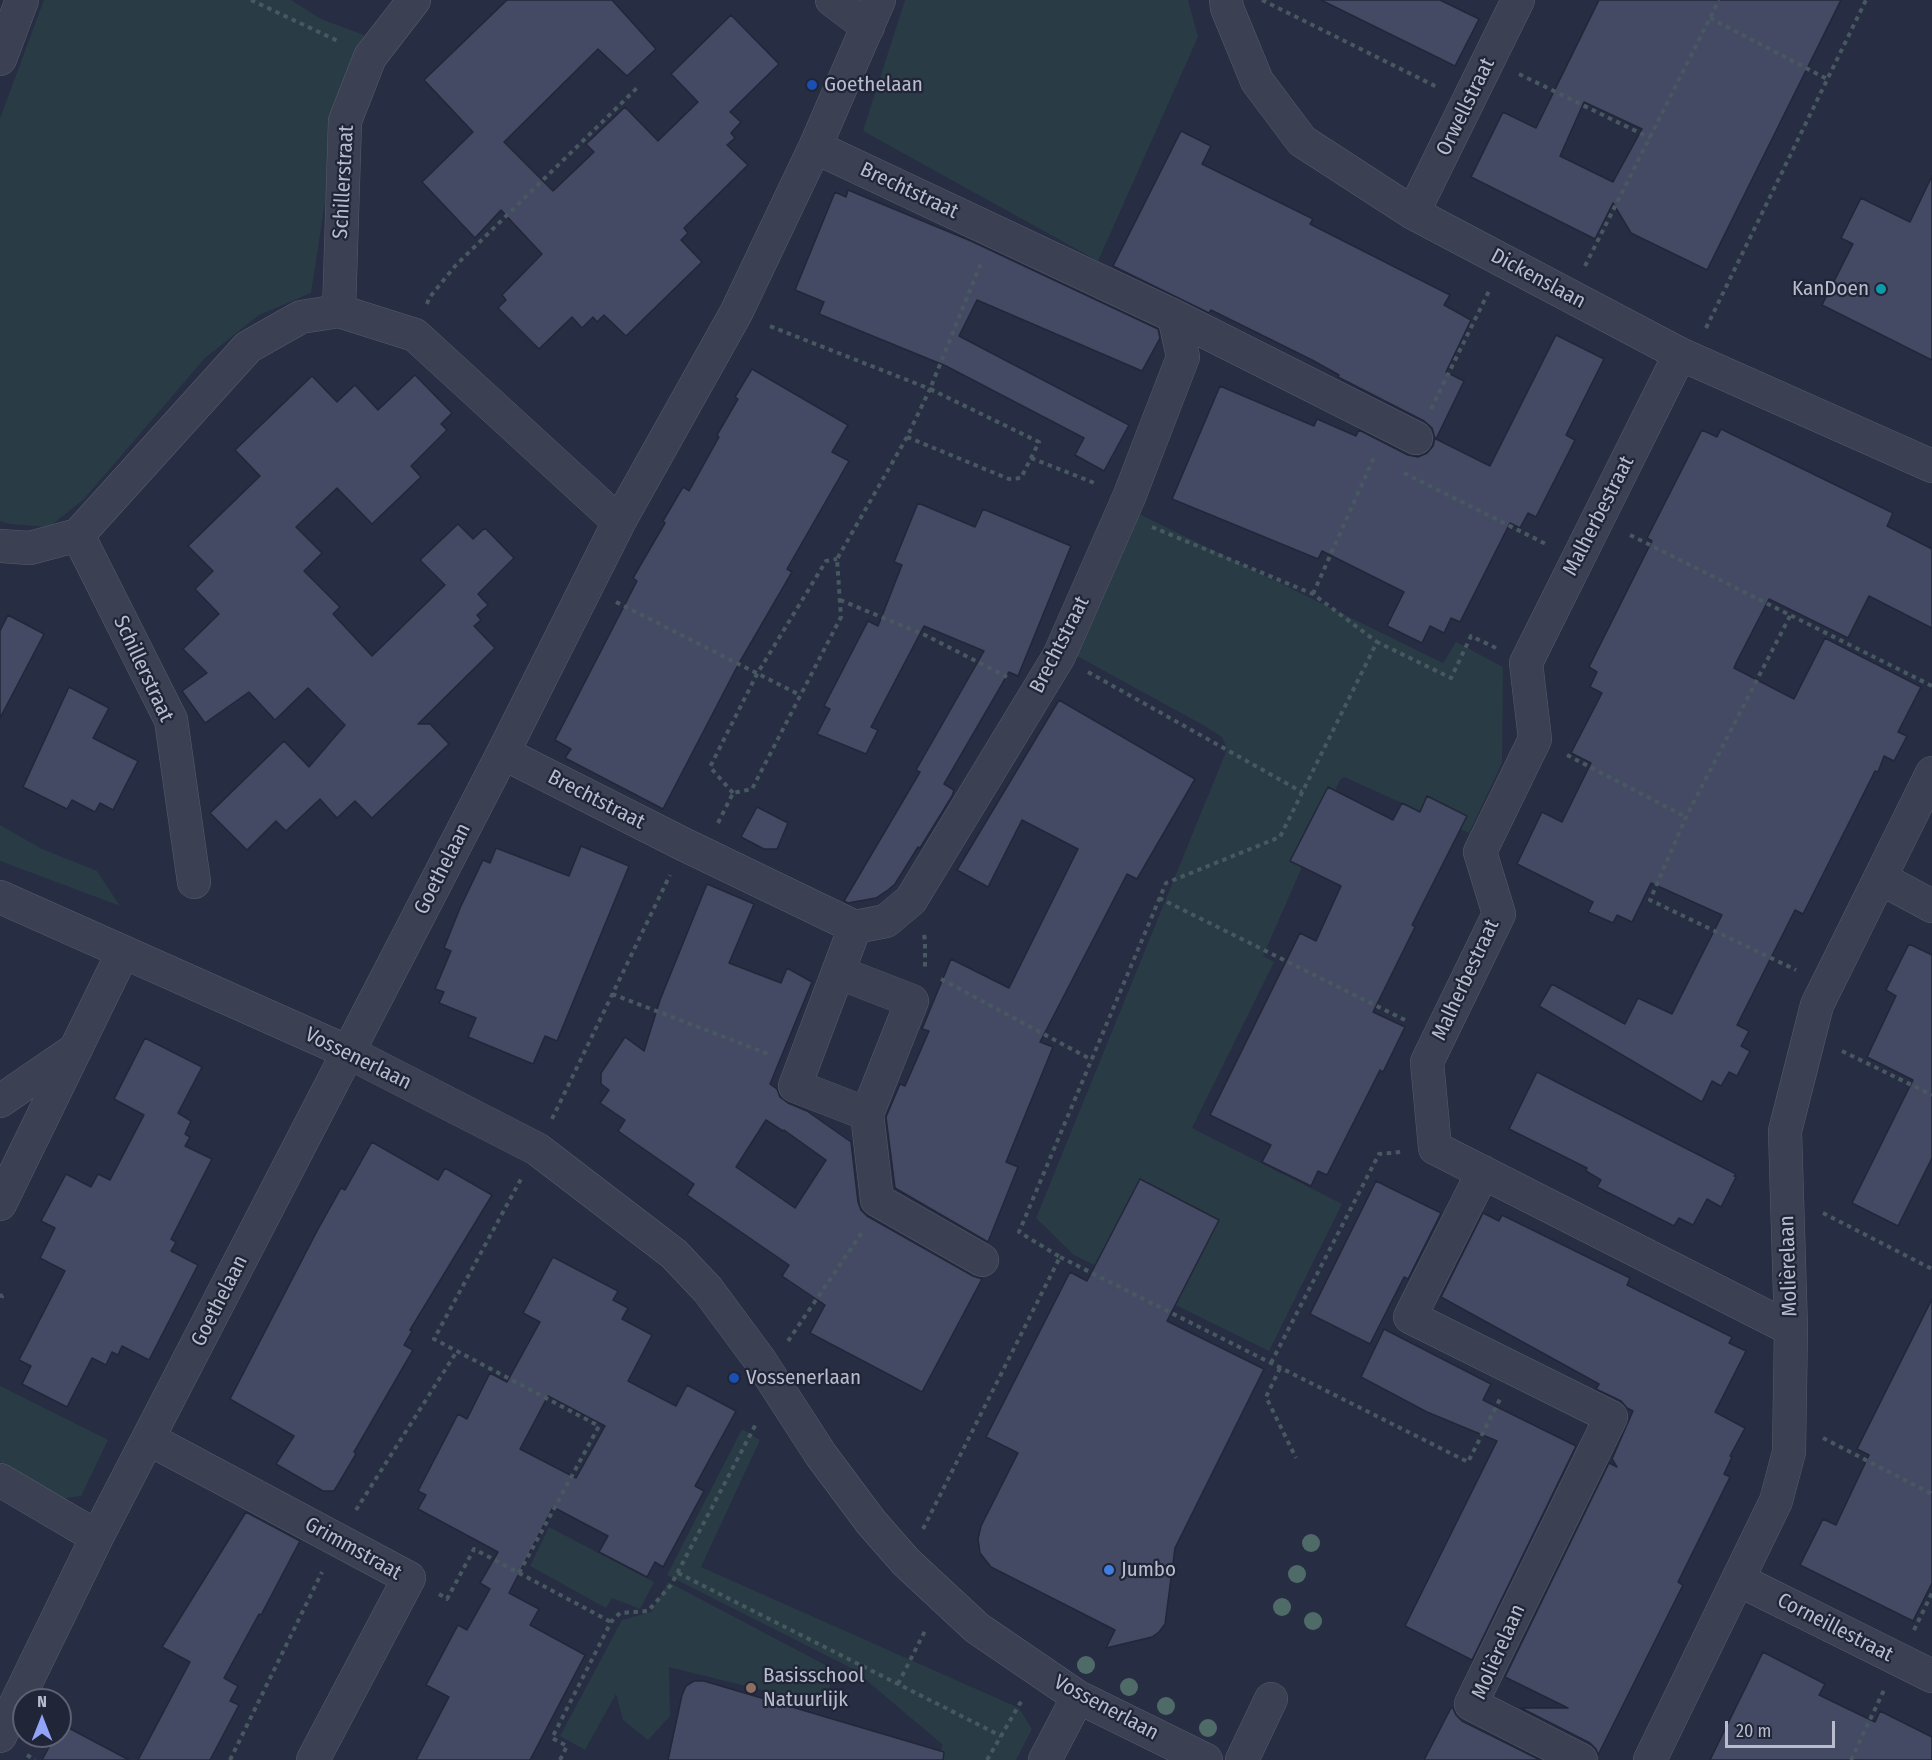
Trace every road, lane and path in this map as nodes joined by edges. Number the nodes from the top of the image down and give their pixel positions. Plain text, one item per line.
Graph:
1 (22, 0) edge
2 (251, 0) edge
3 (414, 0) edge
4 (832, 0) edge
5 (1226, 0) edge
6 (1262, 0) edge
7 (1518, 0) edge
8 (1719, 0) edge
9 (1866, 0) edge
10 (873, 14) edge
11 (1710, 18) junction
12 (370, 57) junction
13 (0, 59) edge
14 (1489, 59) junction
15 (1827, 79) junction
16 (638, 87) dead end
17 (1468, 102) junction
18 (1650, 138) junction
19 (815, 147) junction
20 (1413, 213) junction
21 (994, 231) junction
22 (1504, 261) junction
23 (1570, 296) junction
24 (339, 311) junction
25 (736, 313) junction
26 (1174, 316) junction
27 (415, 335) junction
28 (1686, 356) junction
29 (930, 388) junction
30 (1403, 432) junction
31 (907, 437) junction
32 (1031, 458) junction
33 (1932, 466) edge
34 (1396, 468) dead end
35 (1126, 506) junction
36 (1597, 519) junction
37 (620, 522) junction
38 (78, 535) junction
39 (0, 546) edge
40 (837, 560) junction
41 (1577, 560) junction
42 (1313, 594) junction
43 (607, 598) dead end
44 (840, 600) junction
45 (1791, 616) junction
46 (1377, 642) junction
47 (1059, 657) junction
48 (1526, 663) junction
49 (757, 674) junction
50 (1008, 678) dead end
51 (1932, 686) edge
52 (800, 695) junction
53 (1536, 739) junction
54 (503, 753) junction
55 (1932, 773) edge
56 (1302, 792) junction
57 (733, 793) junction
58 (1686, 816) junction
59 (685, 845) junction
60 (1880, 878) junction
61 (194, 882) dead end
62 (0, 897) edge
63 (1160, 898) junction
64 (910, 900) junction
65 (1932, 906) edge
66 (855, 927) junction
67 (123, 952) junction
68 (925, 970) junction
69 (840, 973) junction
70 (1827, 985) junction
71 (612, 994) junction
72 (912, 1001) junction
73 (1809, 1035) junction
74 (1440, 1037) junction
75 (78, 1047) junction
76 (348, 1052) junction
77 (1092, 1060) junction
78 (802, 1066) junction
79 (1932, 1095) edge
80 (0, 1101) edge
81 (867, 1114) junction
82 (1435, 1148) junction
83 (537, 1149) junction
84 (1483, 1172) junction
85 (1787, 1195) junction
86 (882, 1202) junction
87 (0, 1204) edge
88 (1060, 1257) junction
89 (982, 1260) dead end
90 (1932, 1269) edge
91 (0, 1294) edge
92 (0, 1302) edge
93 (1791, 1329) junction
94 (1271, 1363) junction
95 (1280, 1368) junction
96 (1515, 1369) junction
97 (772, 1379) junction
98 (1789, 1421) junction
99 (149, 1439) junction
100 (1296, 1458) dead end
101 (0, 1480) edge
102 (1932, 1494) edge
103 (97, 1537) junction
104 (906, 1562) junction
105 (519, 1573) junction
106 (678, 1573) junction
107 (409, 1578) junction
108 (1739, 1580) junction
109 (611, 1622) junction
110 (925, 1631) dead end
111 (1039, 1671) junction
112 (1932, 1676) edge
113 (898, 1684) junction
114 (1078, 1697) junction
115 (1271, 1699) dead end
116 (0, 1736) edge
117 (1001, 1736) junction
118 (313, 1760) edge
119 (560, 1760) edge
120 (987, 1760) edge
121 (1045, 1760) edge
122 (1206, 1760) edge
123 (1242, 1760) edge
124 (1581, 1760) edge
125 (1650, 1760) edge

1 - 13 street
2 - 12 path
3 - 12 street, Schillerstraat
4 - 10 street
5 - 20 street, Dickenslaan
6 - 17 path
7 - 14 street, Orwellstraat
8 - 11 path
9 - 15 path
10 - 19 street, Goethelaan
11 - 15 path
11 - 18 path
12 - 24 street, Schillerstraat
14 - 17 street, Orwellstraat
14 - 18 path
15 - 28 path
16 - 27 path
17 - 20 street, Orwellstraat
18 - 23 path
19 - 21 street, Brechtstraat
19 - 25 street, Goethelaan
20 - 22 street, Dickenslaan
21 - 26 street, Brechtstraat
21 - 29 path
22 - 23 street, Dickenslaan
22 - 30 path
23 - 28 street, Dickenslaan
24 - 27 street
24 - 38 street
25 - 29 path
25 - 37 street, Goethelaan
26 - 30 street
26 - 35 street, Brechtstraat
27 - 37 street
28 - 33 street, Dickenslaan
28 - 36 street, Malherbestraat
29 - 31 path
29 - 32 path
30 - 42 path
31 - 32 path
31 - 40 path
32 - 35 path
34 - 41 path
35 - 42 path
35 - 47 street, Brechtstraat
36 - 41 street, Malherbestraat
36 - 45 path
37 - 54 street, Goethelaan
38 - 39 street
38 - 61 street, Schillerstraat
40 - 44 path
40 - 49 path
41 - 48 street, Malherbestraat
42 - 46 path
43 - 49 path
44 - 50 path
44 - 52 path
45 - 51 path
45 - 58 path
46 - 48 path
46 - 56 path
47 - 56 path
47 - 64 street, Brechtstraat
48 - 53 street
49 - 52 path
49 - 57 path
52 - 57 path
53 - 58 path
53 - 74 street, Malherbestraat
54 - 59 street, Brechtstraat
54 - 76 street, Goethelaan
55 - 60 street, Molièrelaan
56 - 63 path
57 - 59 path
58 - 70 path
59 - 66 street, Brechtstraat
59 - 71 path
60 - 65 street
60 - 70 street, Molièrelaan
62 - 67 street, Vossenerlaan
63 - 74 path
63 - 77 path
64 - 66 street, Brechtstraat
64 - 68 path
66 - 69 street
67 - 75 street
67 - 76 street, Vossenerlaan
68 - 72 path
68 - 77 path
69 - 72 street
69 - 78 street
70 - 73 street, Molièrelaan
71 - 78 path
71 - 83 path
72 - 81 street
73 - 79 path
73 - 85 street, Molièrelaan
74 - 82 street, Malherbestraat
75 - 80 street
75 - 87 street
76 - 83 street, Vossenerlaan
76 - 99 street, Goethelaan
77 - 88 path
78 - 81 street
81 - 86 street
82 - 84 street
82 - 94 path
83 - 97 street, Vossenerlaan
83 - 105 path
84 - 93 street
84 - 96 street, Molièrelaan
85 - 90 path
85 - 93 street, Molièrelaan
86 - 89 street
86 - 97 path
88 - 94 path
88 - 104 path
91 - 92 path
93 - 98 street, Molièrelaan
94 - 95 path
95 - 96 path
95 - 100 path
96 - 124 street, Molièrelaan
97 - 104 street, Vossenerlaan
97 - 106 path
98 - 102 path
98 - 108 street, Molièrelaan
99 - 103 street, Goethelaan
99 - 107 street, Grimmstraat
101 - 103 street
103 - 116 street, Goethelaan
104 - 111 street, Vossenerlaan
105 - 107 path
105 - 109 path
106 - 109 path
106 - 113 path
107 - 118 street, Grimmstraat
108 - 112 street, Corneillestraat
108 - 125 street, Molièrelaan
109 - 119 path
110 - 113 path
111 - 114 street, Vossenerlaan
111 - 117 path
113 - 117 path
114 - 121 street
114 - 122 street, Vossenerlaan
115 - 123 street
117 - 120 path

